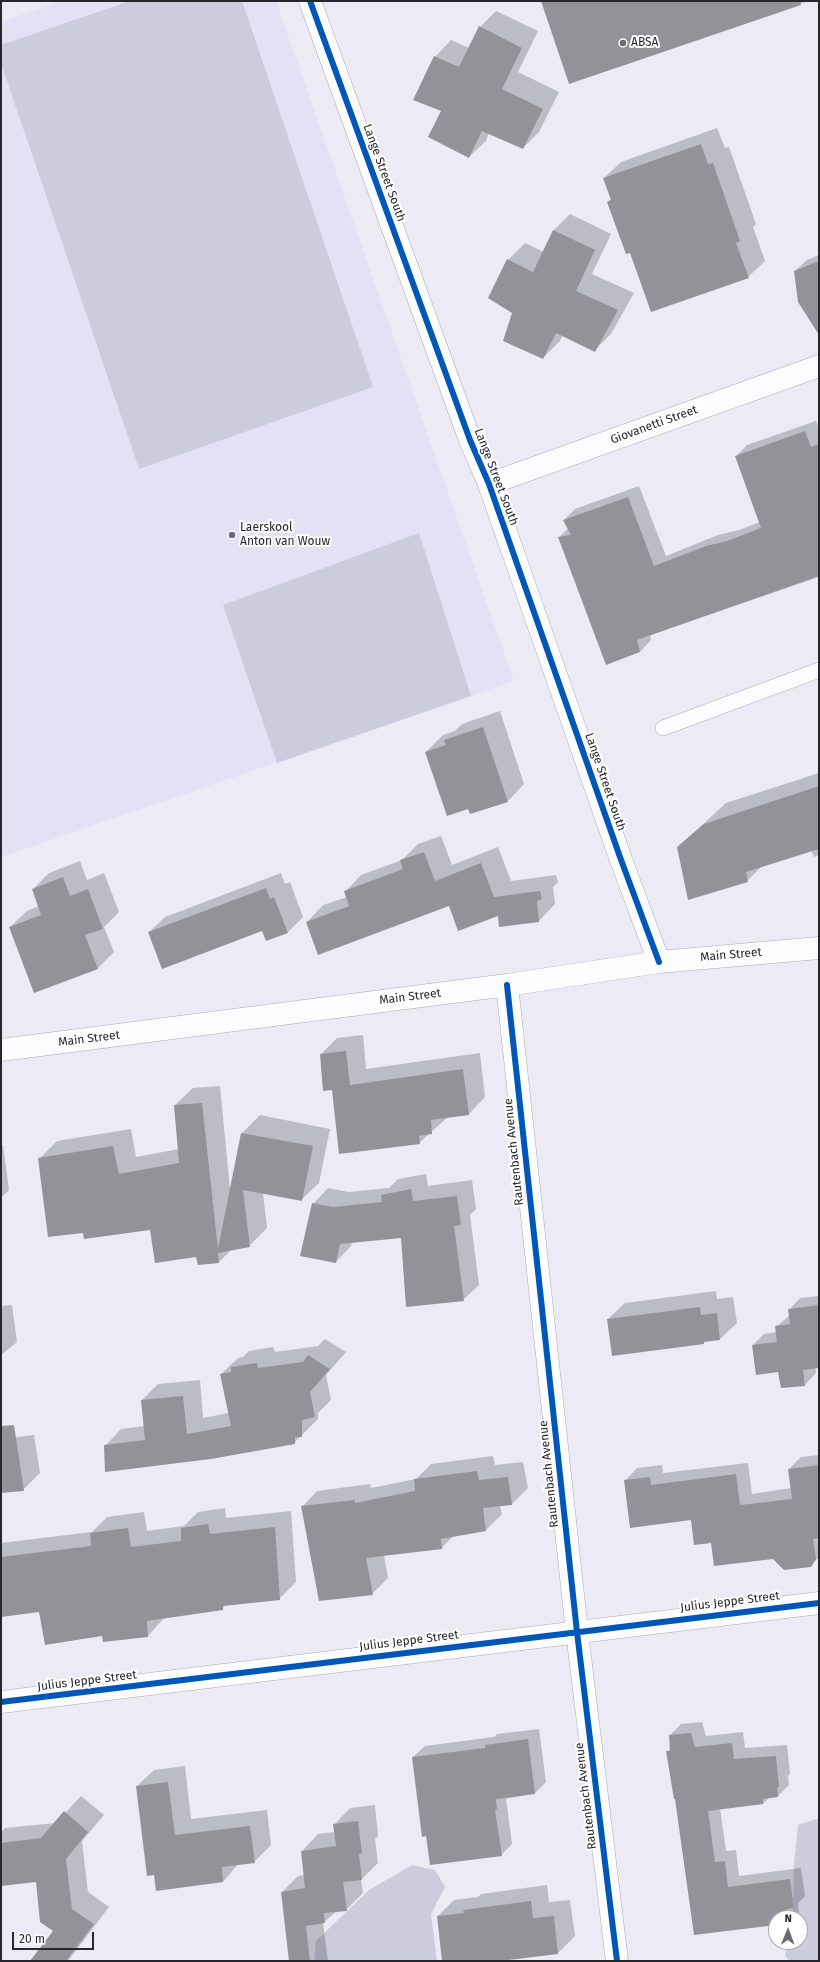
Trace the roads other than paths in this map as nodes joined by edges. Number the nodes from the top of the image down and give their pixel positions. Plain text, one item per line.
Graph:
1 (310, 1) edge
2 (819, 366) edge
3 (488, 484) junction
4 (819, 670) edge
5 (663, 728) dead end
6 (819, 948) edge
7 (659, 962) junction
8 (507, 985) junction
9 (1, 1050) edge
10 (819, 1603) edge
11 (577, 1632) junction
12 (1, 1702) edge
13 (617, 1961) edge

1 - 3 street, Lange Street South
2 - 3 street, Giovanetti Street
3 - 7 street, Lange Street South
4 - 5 lane
6 - 7 street, Main Street
7 - 8 street, Main Street
8 - 9 street, Main Street
8 - 11 street, Rautenbach Avenue
10 - 11 street, Julius Jeppe Street
11 - 12 street, Julius Jeppe Street
11 - 13 street, Rautenbach Avenue

